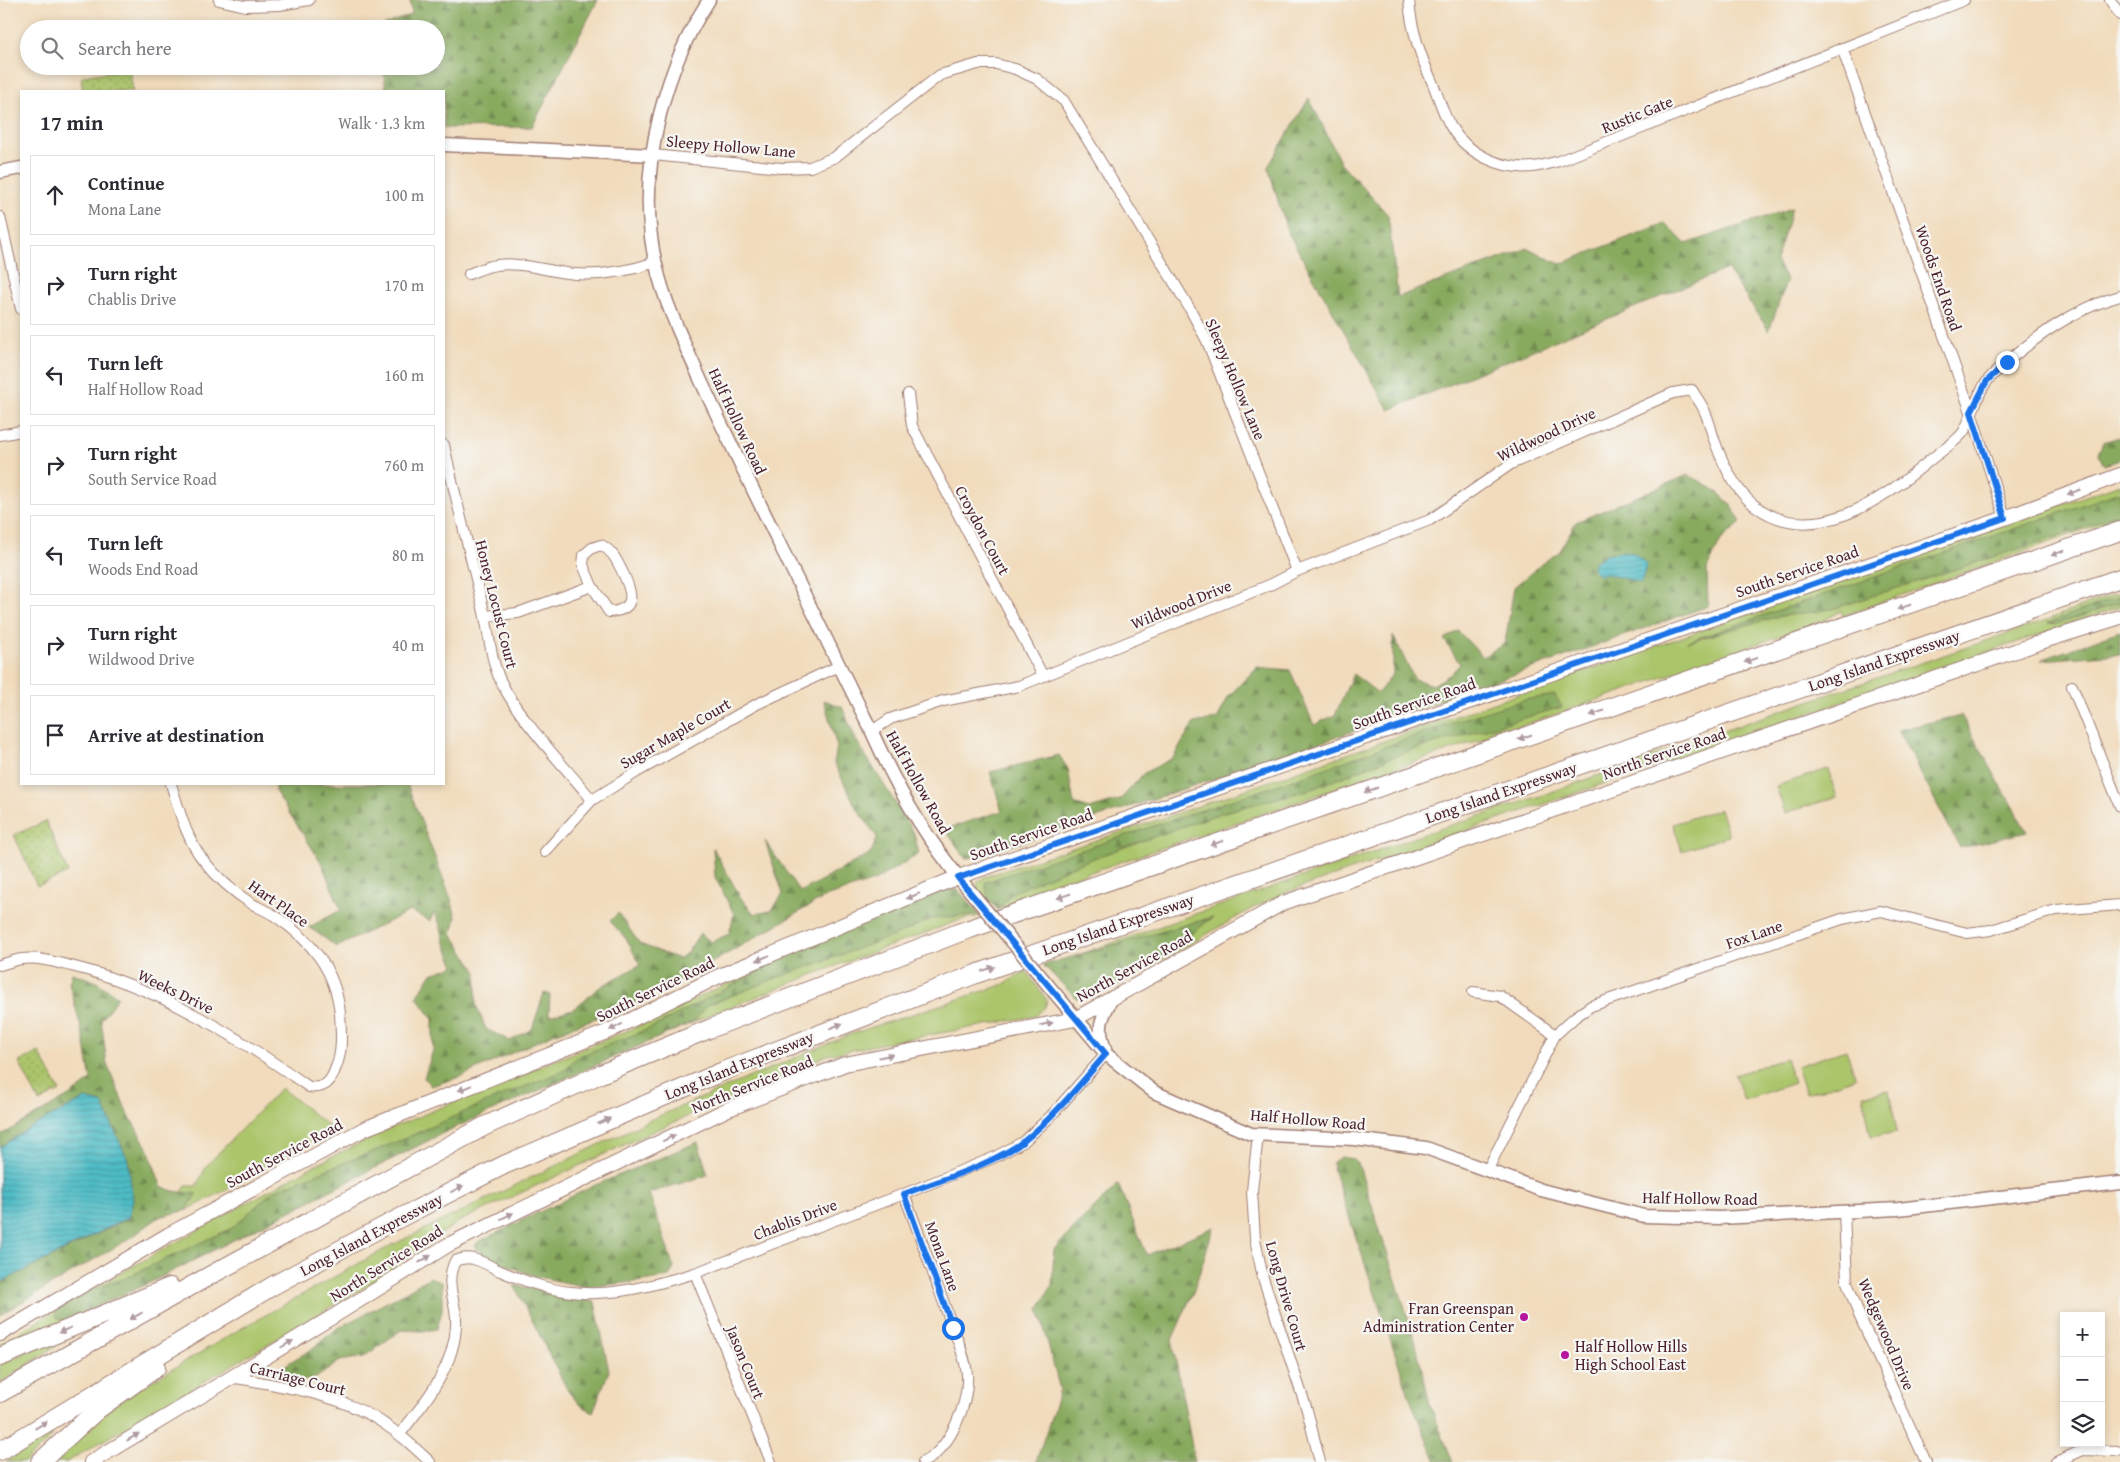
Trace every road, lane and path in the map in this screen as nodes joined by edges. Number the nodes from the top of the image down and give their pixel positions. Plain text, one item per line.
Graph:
1 (219, 0) edge
2 (309, 0) edge
3 (708, 0) edge
4 (1409, 0) edge
5 (1964, 0) edge
6 (2110, 0) edge
7 (1949, 2) edge
8 (2120, 15) edge
9 (1842, 48) junction
10 (445, 145) edge
11 (653, 155) junction
12 (20, 168) edge
13 (0, 172) edge
14 (0, 217) edge
15 (656, 262) junction
16 (469, 274) dead end
17 (2120, 296) edge
18 (20, 305) edge
19 (908, 394) dead end
20 (1971, 412) junction
21 (20, 431) edge
22 (0, 435) edge
23 (445, 450) edge
24 (2120, 476) edge
25 (2005, 518) junction
26 (2120, 531) edge
27 (1297, 571) junction
28 (2120, 578) edge
29 (592, 586) junction
30 (485, 616) junction
31 (2120, 617) edge
32 (839, 666) junction
33 (1043, 676) junction
34 (2072, 686) dead end
35 (872, 731) junction
36 (171, 785) edge
37 (592, 800) junction
38 (2120, 806) edge
39 (545, 852) dead end
40 (958, 878) junction
41 (2120, 904) edge
42 (0, 965) edge
43 (1472, 992) dead end
44 (1112, 998) junction
45 (1075, 1019) junction
46 (1555, 1035) junction
47 (1106, 1054) junction
48 (325, 1086) joint
49 (1258, 1134) junction
50 (1488, 1169) junction
51 (2120, 1183) edge
52 (904, 1194) junction
53 (1844, 1212) junction
54 (694, 1272) junction
55 (209, 1276) junction
56 (274, 1284) junction
57 (0, 1334) edge
58 (0, 1357) edge
59 (230, 1377) junction
60 (0, 1393) edge
61 (400, 1434) junction
62 (0, 1451) edge
63 (2117, 1451) dead end
64 (40, 1462) edge
65 (91, 1462) edge
66 (430, 1462) edge
67 (770, 1462) edge
68 (923, 1462) edge
69 (1320, 1462) edge
70 (1926, 1462) edge
71 (2056, 1462) edge

1 - 2 street
3 - 11 street, Half Hollow Road
4 - 9 street, Rustic Gate
5 - 7 street, Rustic Gate
6 - 8 street
7 - 9 street, Rustic Gate
9 - 20 street, Woods End Road
10 - 11 street
11 - 15 street, Half Hollow Road
11 - 27 street, Sleepy Hollow Lane
12 - 13 street
14 - 18 street
15 - 16 street
15 - 32 street, Half Hollow Road
17 - 20 street, Wildwood Drive
19 - 33 street, Croydon Court
20 - 25 street, Woods End Road
20 - 27 street, Wildwood Drive
21 - 22 street
23 - 30 street, Honey Locust Court
24 -> 25 main road, South Service Road
25 - 40 main road, South Service Road
26 -> 55 highway
27 - 33 street, Wildwood Drive
56 -> 28 highway, Long Island Expressway
29 - 29 street
29 - 30 street
30 - 37 street, Honey Locust Court
31 - 44 main road, North Service Road
32 - 35 street, Half Hollow Road
32 - 37 street, Sugar Maple Court
33 - 35 street, Wildwood Drive
34 - 38 street
35 - 40 street, Half Hollow Road
36 - 48 street, Hart Place
37 - 39 street, Sugar Maple Court
40 - 45 street, Half Hollow Road, bridge
40 -> 57 main road, South Service Road
41 - 46 street, Fox Lane
42 - 48 street, Weeks Drive
43 - 46 street
44 - 45 main road, North Service Road
44 - 47 street
45 - 47 street, Half Hollow Road
59 -> 45 main road, North Service Road
46 - 50 street, Fox Lane
47 - 49 street, Half Hollow Road
47 - 52 street, Chablis Drive
49 - 50 street, Half Hollow Road
49 - 69 street, Long Drive Court
50 - 53 street, Half Hollow Road
51 - 53 street, Half Hollow Road
52 - 54 street, Chablis Drive
52 - 68 street, Mona Lane
53 - 70 street, Wedgewood Drive
54 - 61 street, Chablis Drive
54 - 67 street, Jason Court
55 -> 58 highway
55 -> 60 highway
62 -> 56 highway, Long Island Expressway
56 - 64 highway
59 - 61 street, Carriage Court
65 -> 59 main road, North Service Road
61 - 66 street, Carriage Court
63 - 71 street

